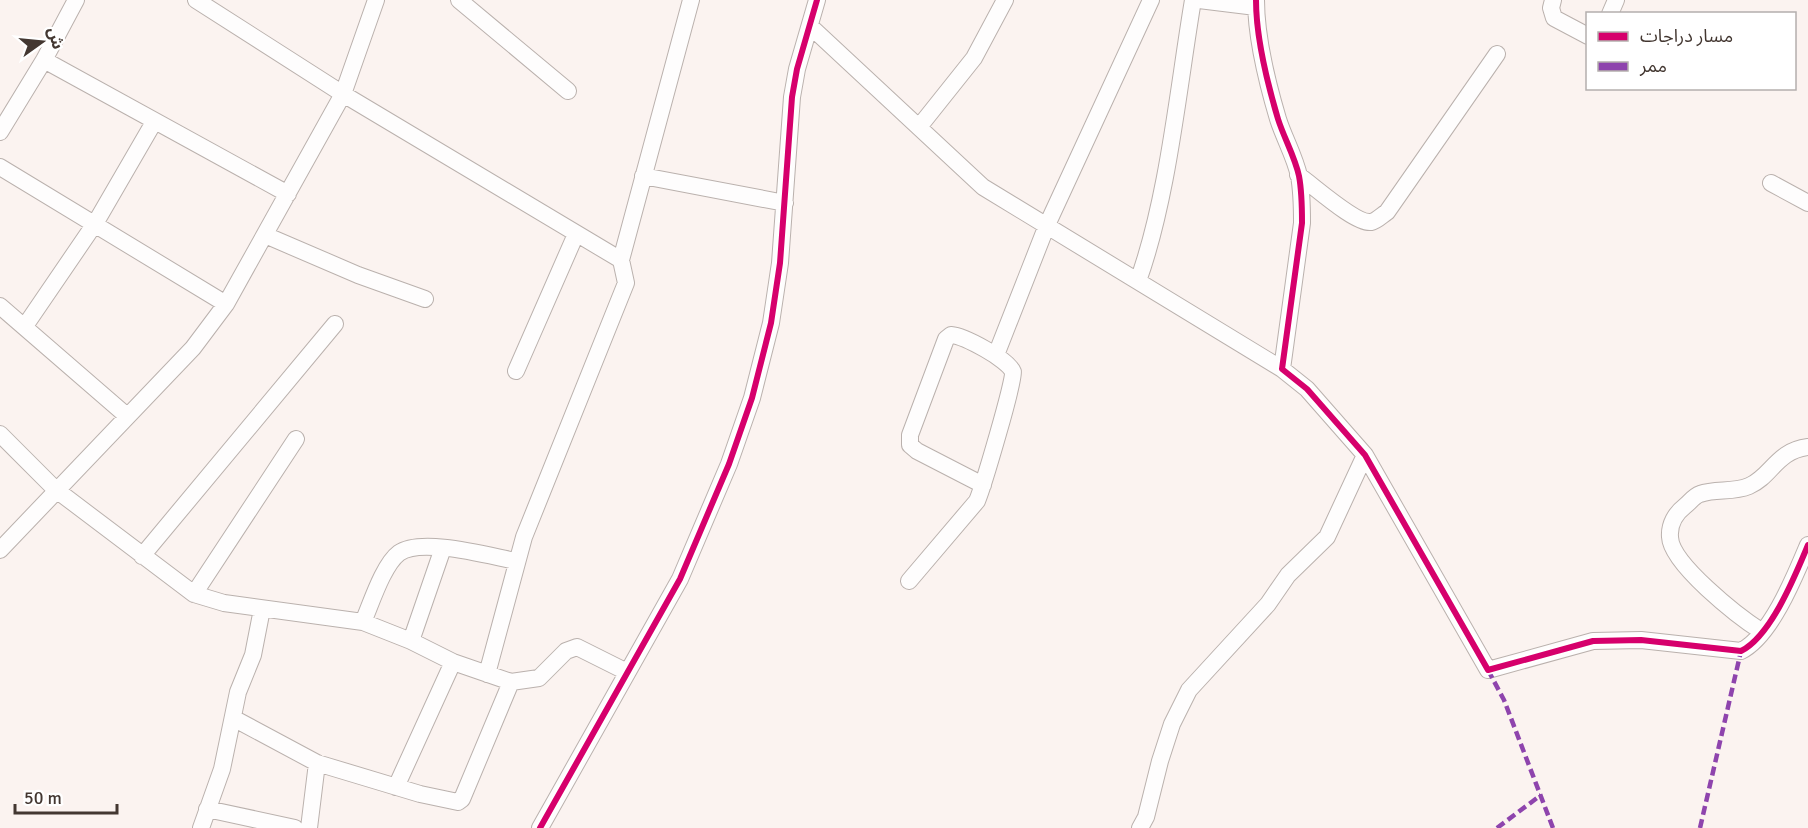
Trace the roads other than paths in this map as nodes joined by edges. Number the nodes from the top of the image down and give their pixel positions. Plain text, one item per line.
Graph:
1 (76, 0) edge
2 (196, 0) edge
3 (376, 0) edge
4 (459, 0) edge
5 (690, 0) edge
6 (817, 0) edge
7 (1005, 0) edge
8 (1151, 0) edge
9 (1193, 0) edge
10 (1199, 0) edge
11 (1553, 0) edge
12 (1256, 3) edge
13 (810, 26) junction
14 (1586, 35) edge
15 (1497, 54) dead end
16 (44, 60) junction
17 (568, 91) dead end
18 (343, 94) junction
19 (154, 122) junction
20 (919, 127) junction
21 (0, 132) edge
22 (0, 167) edge
23 (1298, 175) junction
24 (643, 176) junction
25 (1771, 183) dead end
26 (288, 194) junction
27 (785, 203) junction
28 (1808, 203) edge
29 (96, 222) junction
30 (1047, 225) junction
31 (576, 234) junction
32 (265, 235) junction
33 (621, 260) junction
34 (1138, 281) junction
35 (425, 299) dead end
36 (226, 304) junction
37 (0, 306) edge
38 (335, 324) dead end
39 (25, 326) junction
40 (996, 355) junction
41 (1282, 369) junction
42 (516, 371) dead end
43 (127, 416) junction
44 (0, 434) edge
45 (296, 439) dead end
46 (1808, 447) edge
47 (1365, 455) junction
48 (983, 485) junction
49 (55, 489) junction
50 (1808, 545) edge
51 (443, 548) junction
52 (0, 550) edge
53 (142, 556) junction
54 (516, 561) junction
55 (909, 581) dead end
56 (194, 594) junction
57 (262, 609) junction
58 (363, 622) junction
59 (1761, 632) junction
60 (411, 641) junction
61 (453, 662) junction
62 (627, 672) junction
63 (487, 674) junction
64 (511, 682) junction
65 (233, 718) junction
66 (316, 763) junction
67 (396, 787) junction
68 (207, 809) junction
69 (201, 828) edge
70 (295, 828) edge
71 (309, 828) edge
72 (540, 828) edge
73 (1140, 828) edge

1 - 16 street
2 - 18 street
3 - 18 street
4 - 17 street
5 - 24 street
6 - 13 street
7 - 20 street
8 - 30 street
9 - 34 street
10 - 12 street
11 - 14 street
12 - 23 street
13 - 20 street
13 - 27 street
15 - 23 street
16 - 19 street
16 - 21 street
18 - 26 street
18 - 31 street
19 - 26 street
19 - 29 street
20 - 30 street
22 - 29 street
23 - 41 street
24 - 27 street
24 - 33 street
25 - 28 street
26 - 32 street
27 - 62 street
29 - 36 street
29 - 39 street
30 - 34 street
30 - 40 street
31 - 33 street
31 - 42 street
32 - 35 street
32 - 36 street
33 - 54 street
34 - 41 street
36 - 43 street
37 - 39 street
38 - 53 street
39 - 43 street
40 - 48 street
40 - 48 street
41 - 47 street
43 - 49 street
44 - 49 street
45 - 56 street
46 - 59 street
47 - 59 street
47 - 73 street
48 - 55 street
49 - 52 street
49 - 53 street
50 - 59 street
51 - 54 street
51 - 58 street
51 - 60 street
53 - 56 street
54 - 63 street
56 - 57 street
57 - 58 street
57 - 65 street
58 - 60 street
60 - 61 street
61 - 63 street
61 - 67 street
62 - 64 street
62 - 72 street
63 - 64 street
64 - 67 street
65 - 66 street
65 - 68 street
66 - 67 street
66 - 71 street
68 - 69 street
68 - 70 street

